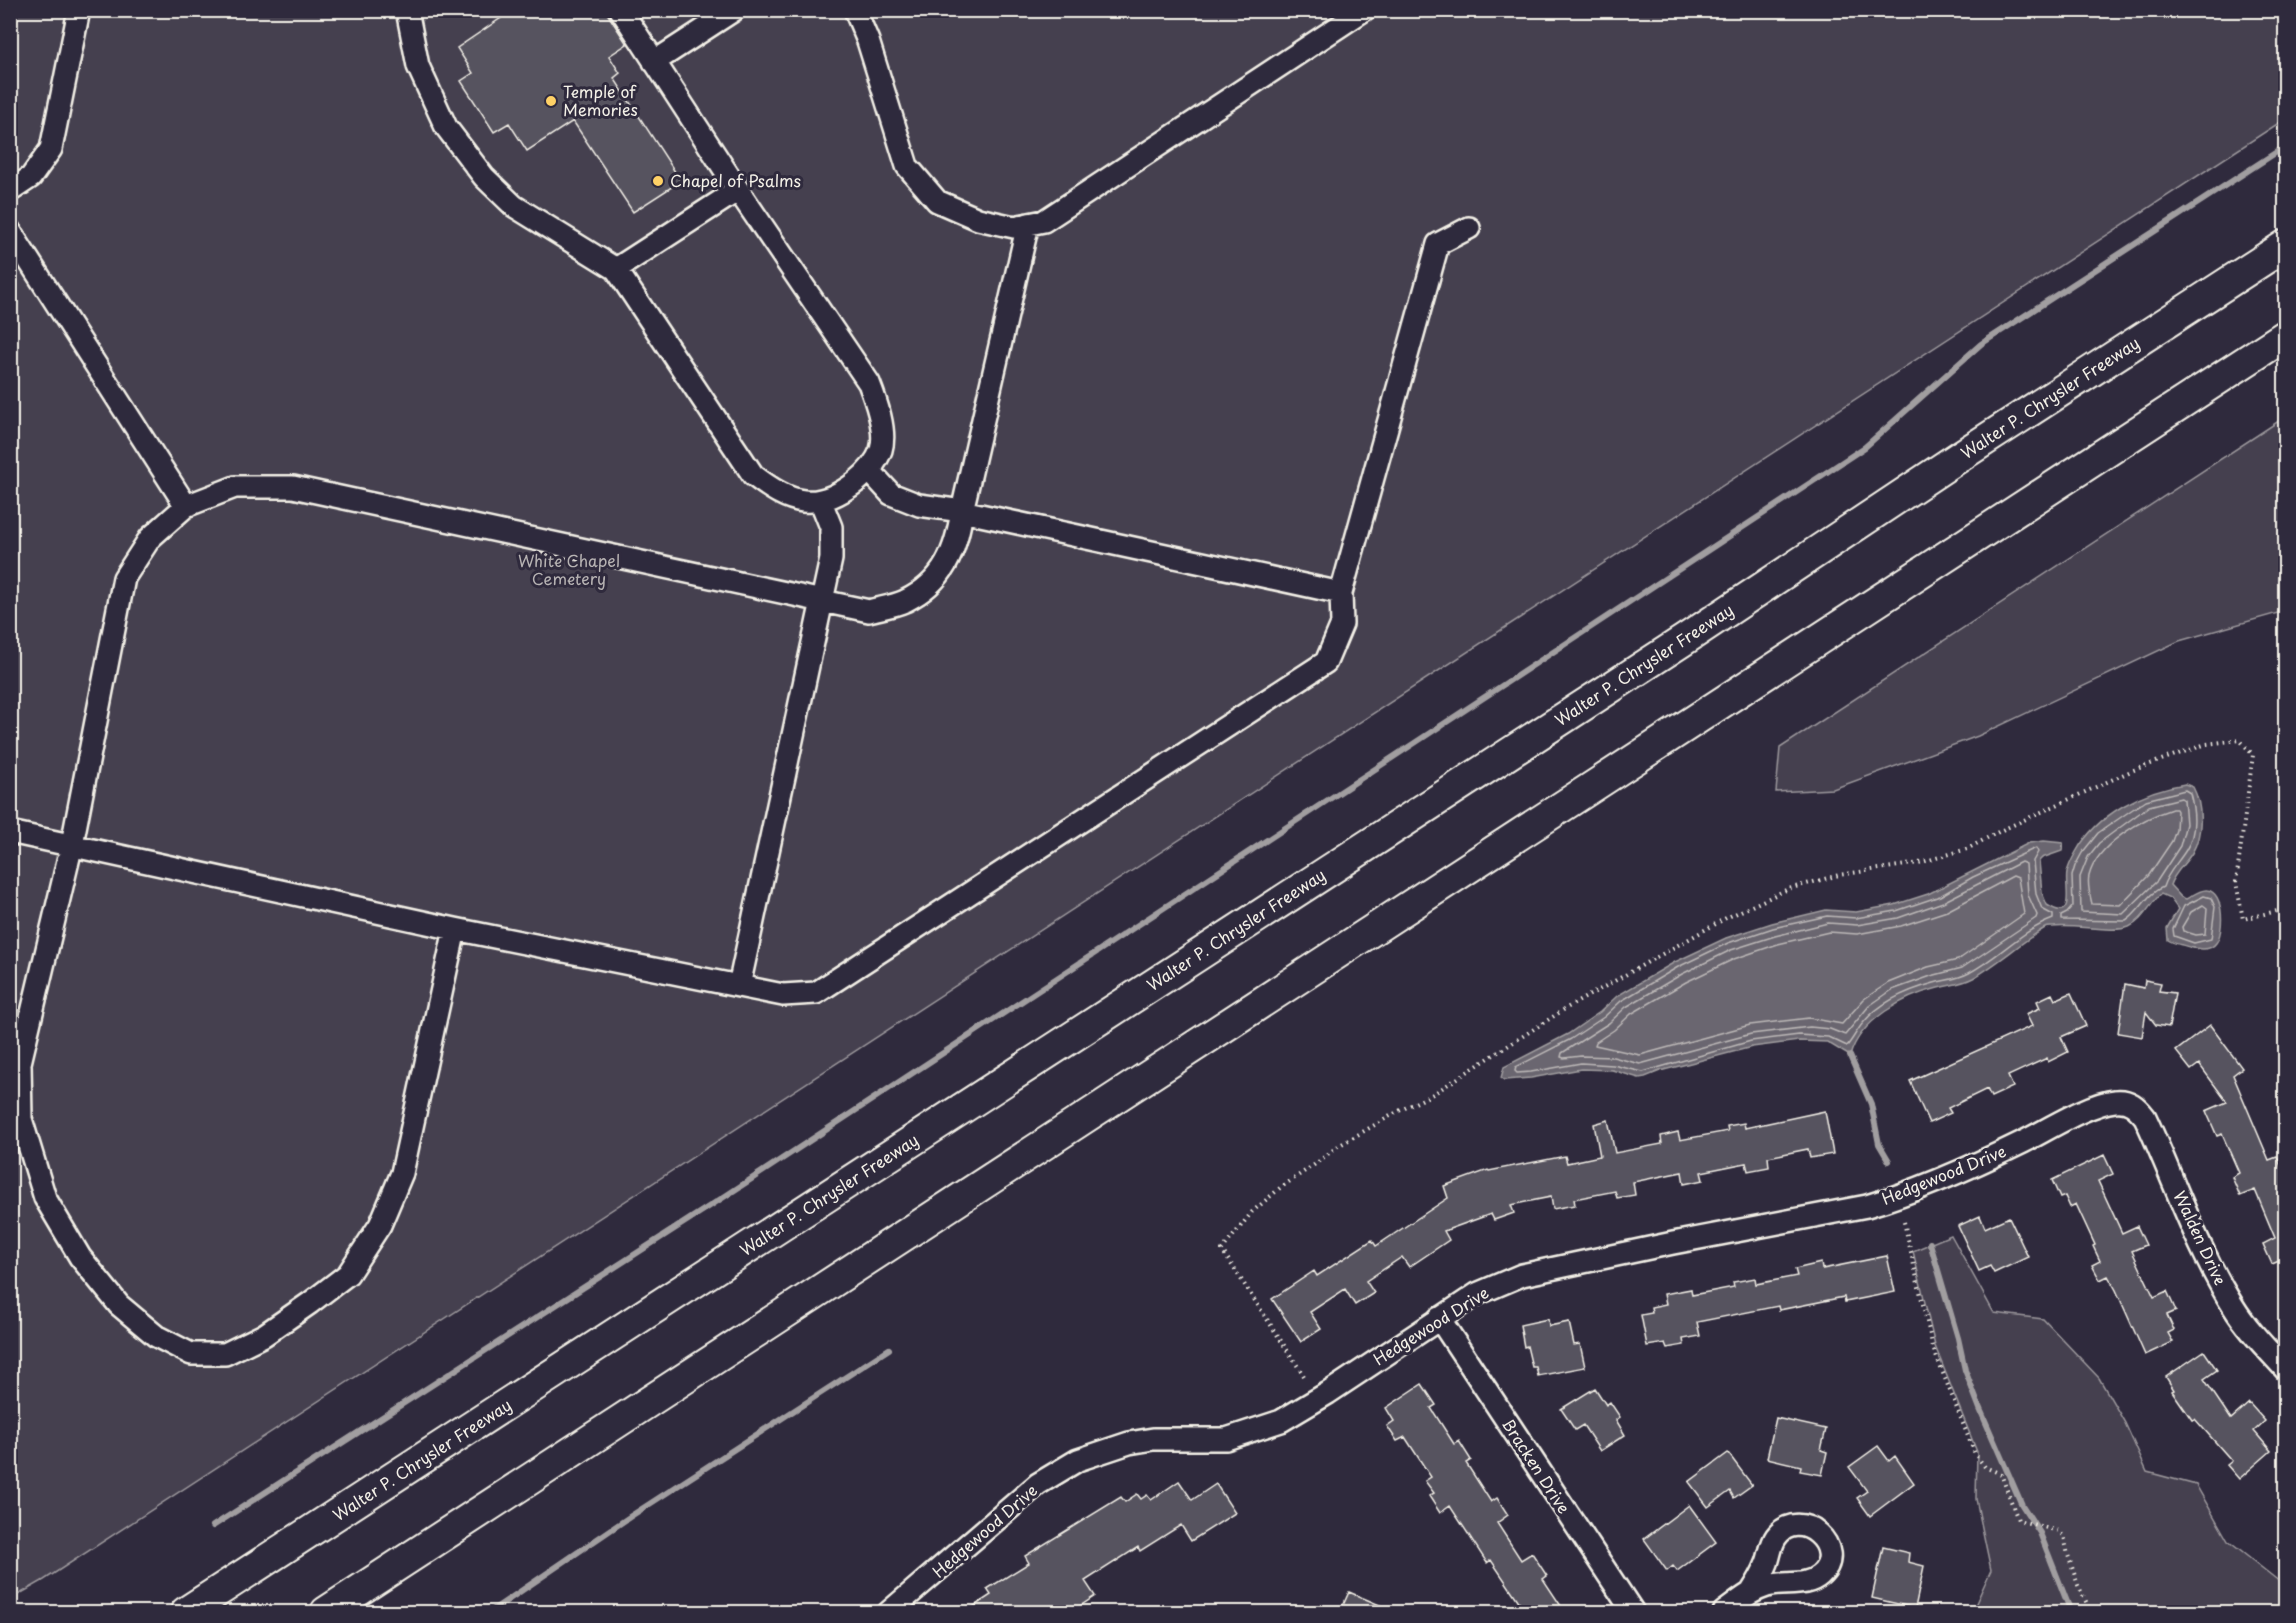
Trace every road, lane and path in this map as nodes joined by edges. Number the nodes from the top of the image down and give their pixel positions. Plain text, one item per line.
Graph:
1 (79, 10) edge
2 (407, 10) edge
3 (621, 10) edge
4 (734, 10) edge
5 (855, 10) edge
6 (1364, 10) edge
7 (654, 62) junction
8 (738, 190) junction
9 (10, 191) edge
10 (1028, 224) junction
11 (1469, 228) dead end
12 (10, 231) edge
13 (2286, 245) edge
14 (616, 269) junction
15 (2286, 335) edge
16 (870, 471) junction
17 (821, 502) junction
18 (186, 506) junction
19 (962, 511) junction
20 (1341, 593) junction
21 (822, 602) junction
22 (10, 832) edge
23 (72, 844) junction
24 (2286, 909) edge
25 (455, 929) junction
26 (739, 986) junction
27 (2127, 1101) joint
28 (1904, 1222) dead end
29 (1440, 1318) junction
30 (2286, 1370) edge
31 (1304, 1376) dead end
32 (1752, 1591) dead end
33 (186, 1612) edge
34 (326, 1612) edge
35 (889, 1612) edge
36 (1634, 1612) edge
37 (1724, 1612) edge
38 (2091, 1612) edge

1 - 9 street
2 - 14 street
3 - 7 street
4 - 7 street
5 - 10 street
6 - 10 street
7 - 8 street
8 - 14 street
8 - 16 street
10 - 19 street
11 - 20 street
12 - 18 street
13 - 33 highway, Walter P. Chrysler Freeway
14 - 17 street
15 - 34 highway
16 - 17 street
16 - 19 street
17 - 21 street
18 - 21 street
18 - 23 street
19 - 20 street
19 - 21 street
20 - 26 street
21 - 26 street
22 - 23 street
23 - 25 street
23 - 25 street
24 - 31 path
25 - 26 street
27 - 29 street, Hedgewood Drive
27 - 30 street, Walden Drive
28 - 38 path
29 - 35 street, Hedgewood Drive
29 - 36 street, Bracken Drive
32 - 37 street

